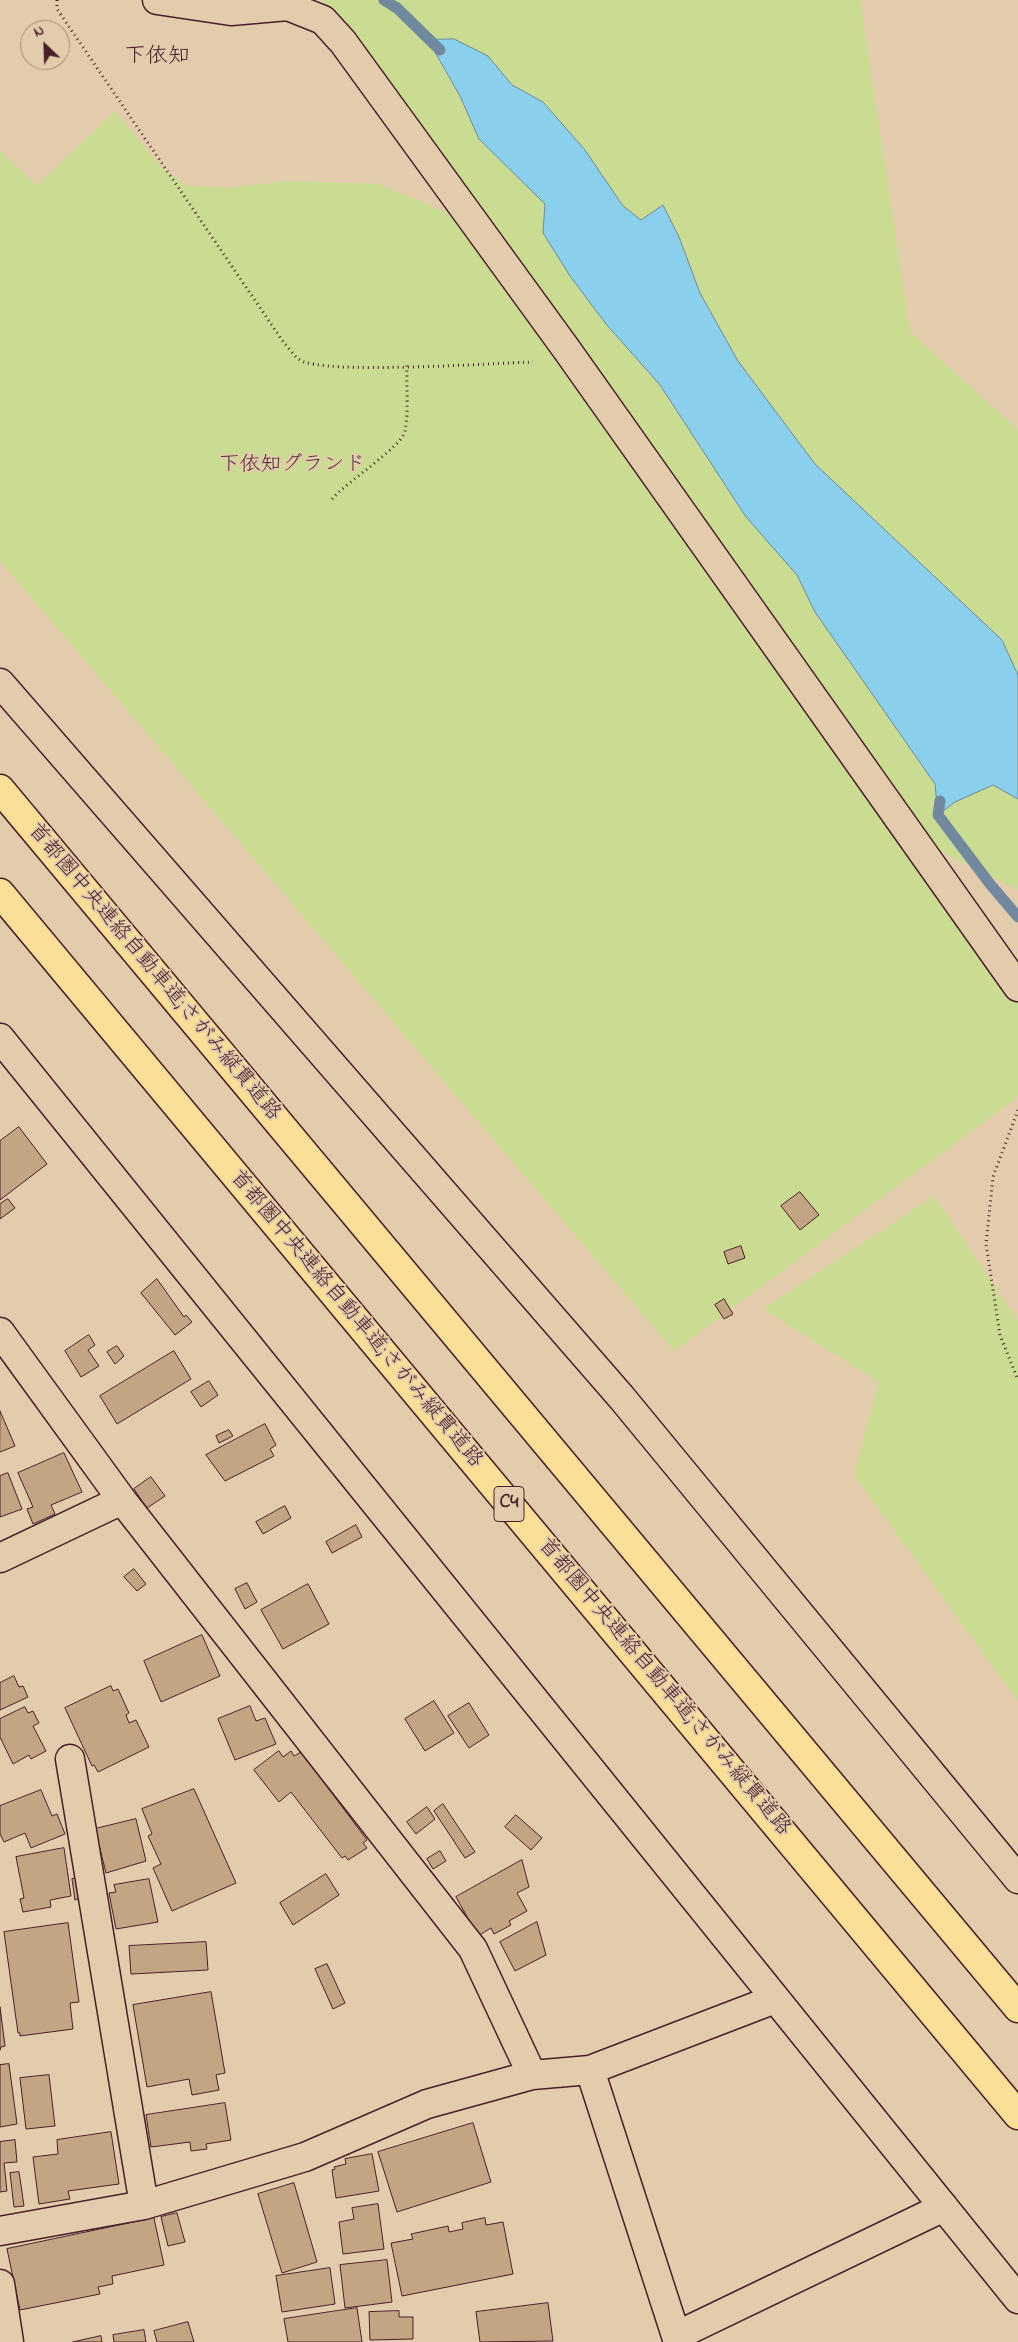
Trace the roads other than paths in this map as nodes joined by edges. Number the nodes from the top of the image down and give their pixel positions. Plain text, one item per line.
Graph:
1 (157, 0) edge
2 (0, 683) edge
3 (0, 789) edge
4 (0, 893) edge
5 (1018, 988) edge
6 (0, 1038) edge
7 (4, 1347) edge
8 (122, 1500) junction
9 (0, 1558) edge
10 (70, 1759) dead end
11 (1018, 1879) edge
12 (776, 1999) junction
13 (1018, 2008) edge
14 (590, 2070) junction
15 (532, 2075) junction
16 (1018, 2115) edge
17 (144, 2205) junction
18 (944, 2208) junction
19 (0, 2231) edge
20 (0, 2284) edge
21 (1018, 2299) edge
22 (677, 2339) edge
23 (9, 2342) edge

1 - 5 street
2 - 11 street
3 - 13 highway, 首都圏中央連絡自動車道;さがみ縦貫道路
4 - 16 highway, 首都圏中央連絡自動車道;さがみ縦貫道路 / C4
6 - 12 street
7 - 8 street
8 - 9 street
8 - 15 street
10 - 17 street
12 - 14 street
12 - 18 street
14 - 15 street
14 - 22 street
15 - 17 street
17 - 19 street
18 - 21 street
18 - 22 street
20 - 23 street

